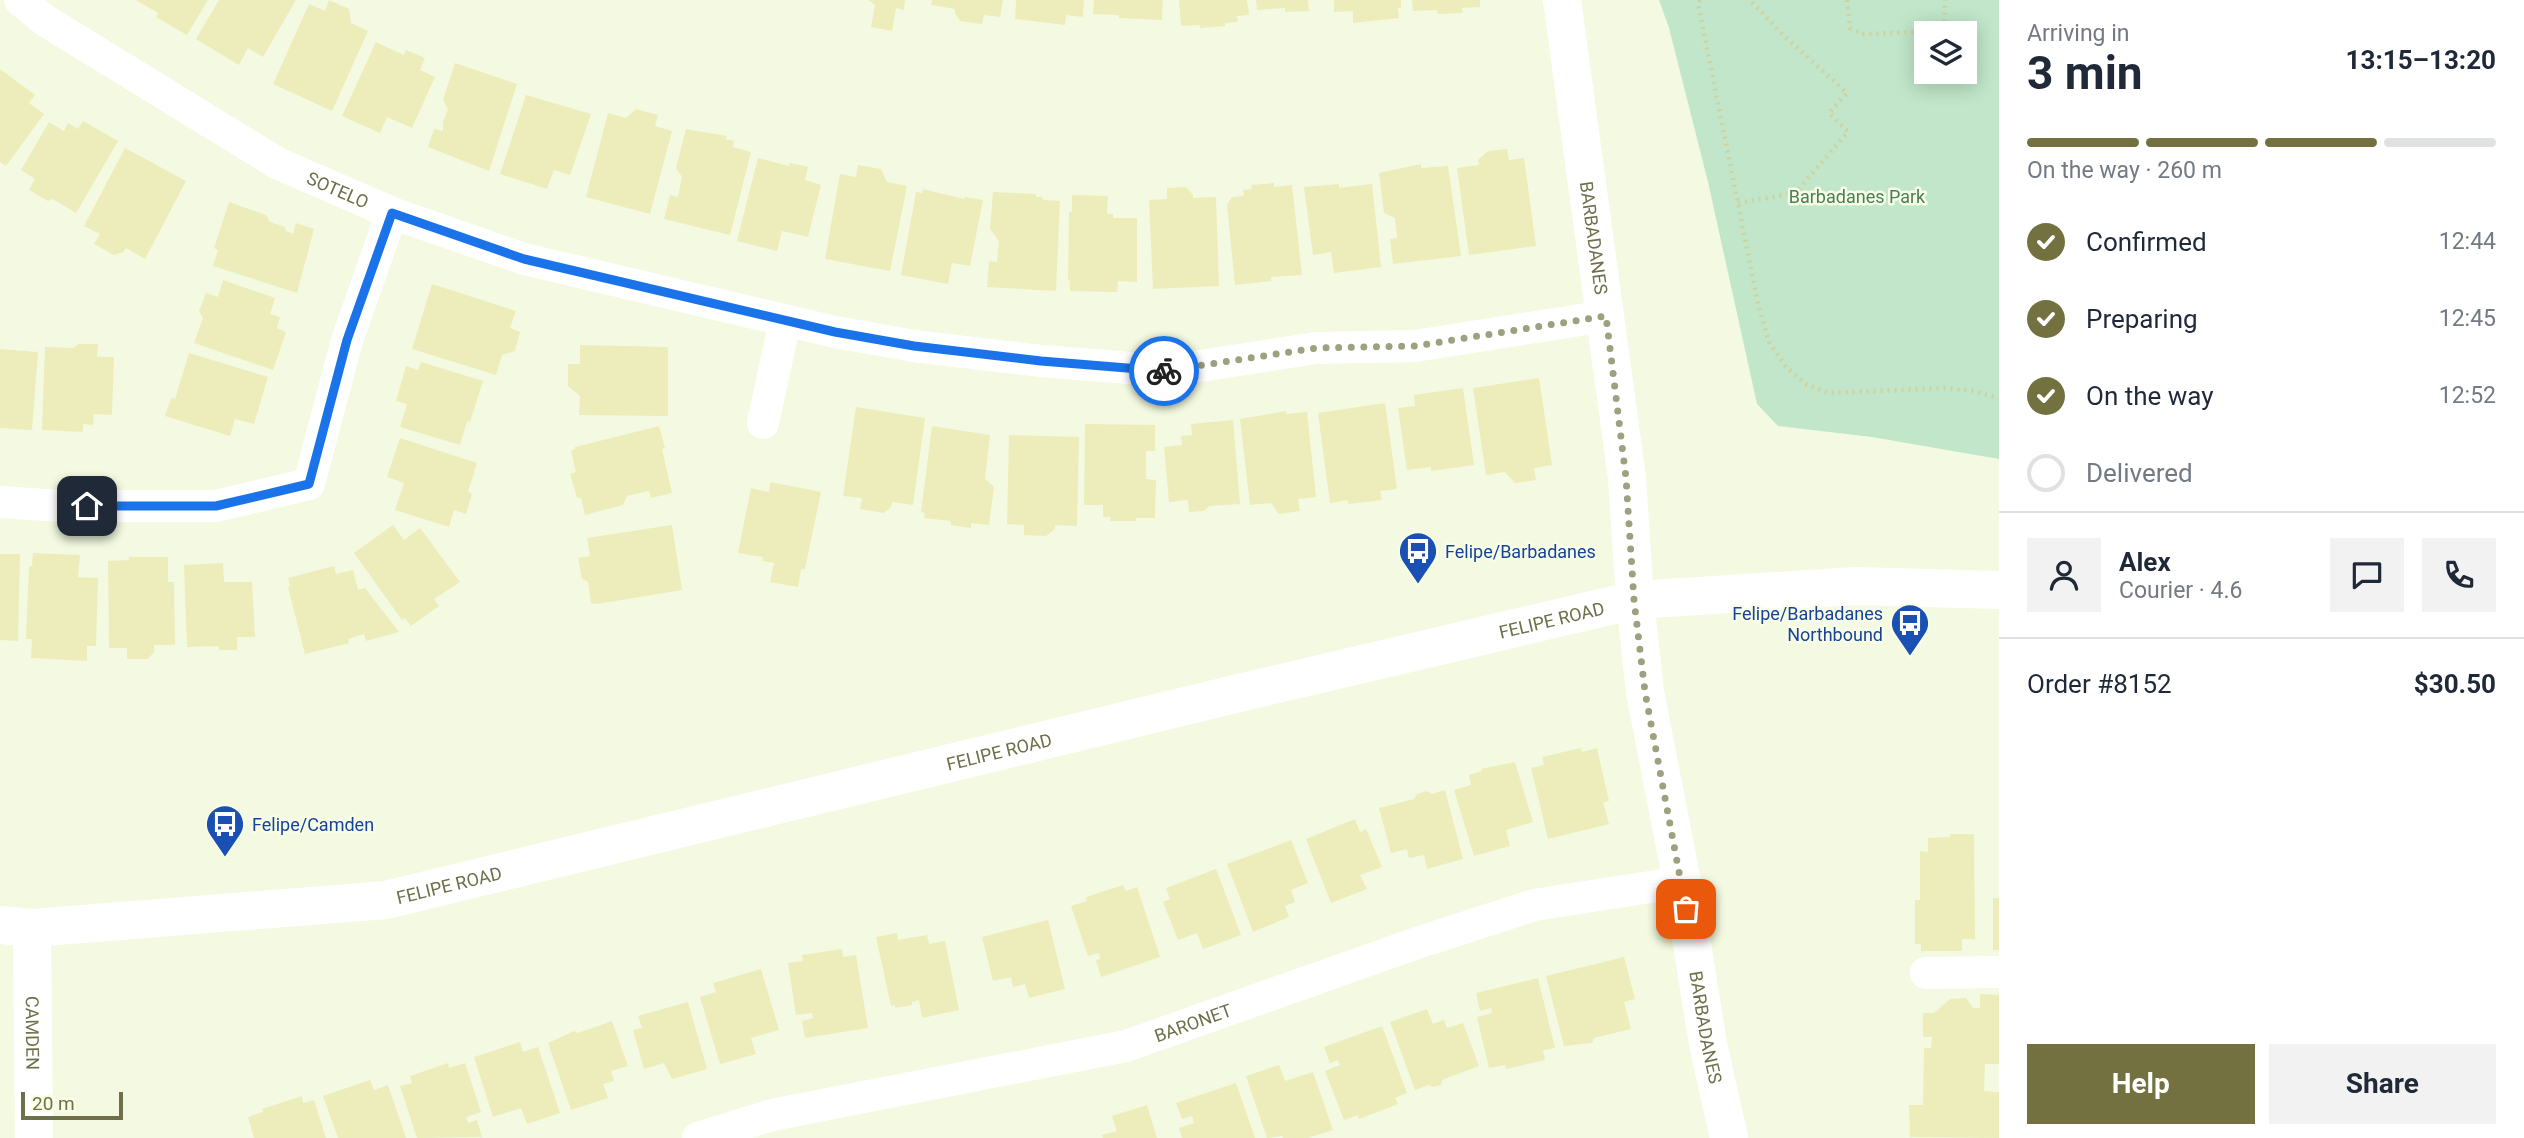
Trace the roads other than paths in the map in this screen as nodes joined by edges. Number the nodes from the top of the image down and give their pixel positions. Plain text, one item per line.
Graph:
1 (20, 0) edge
2 (1562, 0) edge
3 (392, 213) junction
4 (1606, 316) junction
5 (785, 321) junction
6 (763, 423) dead end
7 (0, 502) edge
8 (1999, 590) edge
9 (1634, 600) junction
10 (1682, 882) junction
11 (16, 927) edge
12 (1999, 972) edge
13 (1926, 973) dead end
14 (34, 1138) edge
15 (698, 1138) edge
16 (1729, 1138) edge

1 - 3 street, SOTELO
2 - 4 main road, BARBADANES
3 - 5 street, SOTELO
3 - 7 street
4 - 5 street, SOTELO
4 - 9 main road, BARBADANES
5 - 6 street
8 - 9 main road, FELIPE ROAD
9 - 10 main road, BARBADANES
9 - 11 main road, FELIPE ROAD
10 - 15 street, BARONET
10 - 16 main road, BARBADANES
11 - 14 main road, CAMDEN
12 - 13 street

